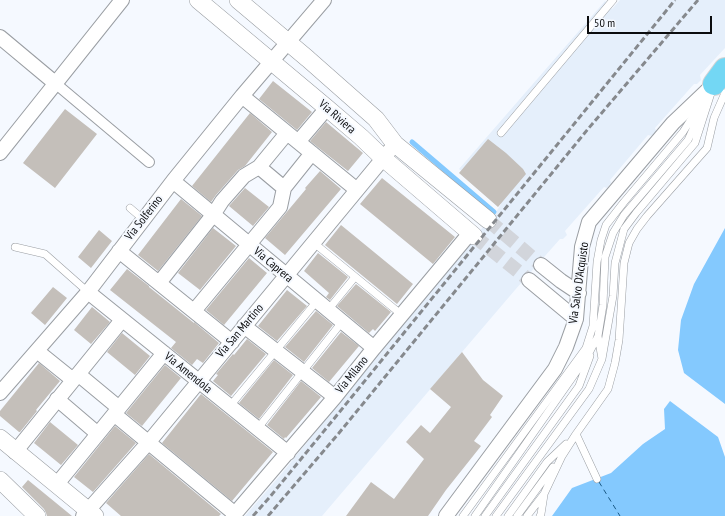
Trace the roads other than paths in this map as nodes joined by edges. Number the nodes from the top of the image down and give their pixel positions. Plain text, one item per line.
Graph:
1 (122, 0) edge
2 (198, 0) edge
3 (238, 0) edge
4 (324, 0) edge
5 (613, 0) edge
6 (0, 37) edge
7 (288, 42) junction
8 (272, 61) junction
9 (721, 82) edge
10 (55, 83) junction
11 (242, 96) junction
12 (327, 108) junction
13 (287, 133) junction
14 (501, 133) dead end
15 (298, 142) junction
16 (395, 144) junction
17 (0, 153) edge
18 (312, 153) junction
19 (383, 158) junction
20 (149, 162) dead end
21 (259, 167) junction
22 (173, 181) junction
23 (284, 188) junction
24 (357, 190) junction
25 (130, 208) dead end
26 (214, 215) junction
27 (143, 219) junction
28 (488, 220) tunnel mouth
29 (472, 235) joint
30 (314, 242) junction
31 (249, 245) junction
32 (15, 247) dead end
33 (119, 251) junction
34 (541, 265) tunnel mouth
35 (286, 276) junction
36 (355, 277) junction
37 (529, 280) tunnel mouth
38 (159, 283) junction
39 (88, 292) junction
40 (579, 293) junction
41 (317, 301) junction
42 (328, 310) junction
43 (194, 311) junction
44 (402, 315) junction
45 (576, 319) junction
46 (122, 320) junction
47 (342, 322) junction
48 (244, 326) junction
49 (598, 336) junction
50 (232, 342) junction
51 (374, 348) junction
52 (586, 348) junction
53 (37, 351) junction
54 (276, 351) junction
55 (164, 353) junction
56 (586, 358) junction
57 (602, 359) junction
58 (303, 372) junction
59 (75, 377) junction
60 (198, 381) junction
61 (0, 393) edge
62 (335, 396) junction
63 (57, 399) junction
64 (230, 406) junction
65 (117, 411) junction
66 (258, 428) junction
67 (98, 434) junction
68 (576, 434) junction
69 (0, 438) edge
70 (148, 443) junction
71 (15, 452) junction
72 (288, 453) junction
73 (562, 456) junction
74 (597, 479) dead end
75 (0, 480) edge
76 (57, 484) junction
77 (544, 494) junction
78 (89, 514) edge
79 (234, 515) edge
80 (37, 516) edge
81 (446, 516) edge
82 (463, 516) edge
83 (474, 516) edge
84 (485, 516) edge
85 (496, 516) edge
86 (508, 516) edge
87 (517, 516) edge
88 (527, 516) edge
89 (540, 516) edge

1 - 10 street
2 - 8 street, Via Riviera
3 - 7 street, Via Riviera
4 - 7 street, Via Solferino
5 - 14 lane
6 - 10 street
7 - 8 street, Via Solferino
7 - 16 street, Via Riviera
8 - 11 street, Via Solferino
8 - 12 street, Via Riviera
9 - 40 street, Via Salvo D'Acquisto
9 - 49 lane
9 - 52 lane
9 - 57 lane
9 - 68 lane
10 - 17 street
10 - 20 street
11 - 13 street
11 - 22 street, Via Solferino
12 - 15 street
12 - 19 street, Via Riviera
13 - 15 street
13 - 21 street
15 - 18 street
16 - 19 street, Via San Martino
16 - 28 street, Via Riviera
18 - 23 street
18 - 24 street
19 - 24 street, Via San Martino
19 - 29 street, Via Riviera
21 - 23 street
21 - 26 street
22 - 26 street, Via Caprera
22 - 27 street, Via Solferino
23 - 31 street
24 - 30 street, Via San Martino
25 - 27 lane
26 - 31 street, Via Caprera
26 - 38 street
27 - 33 street, Via Solferino
29 - 44 street, Via Milano
30 - 35 street, Via San Martino
30 - 36 lane
31 - 35 street, Via Caprera
31 - 43 street
32 - 39 lane
33 - 38 street
33 - 39 street, Via Solferino
34 - 40 street
35 - 41 street, Via Caprera
35 - 48 street, Via San Martino
36 - 42 lane
36 - 44 lane
37 - 45 street
38 - 43 street
39 - 46 street, Via Amendola
39 - 53 street, Via Solferino
40 - 45 street, Via Salvo D'Acquisto
41 - 42 street, Via Caprera
41 - 54 lane
42 - 47 street, Via Caprera
43 - 50 street
44 - 51 street, Via Milano
45 - 81 street, Via Salvo D'Acquisto
46 - 55 street, Via Amendola
46 - 59 street
47 - 51 street, Via Caprera
47 - 58 lane
48 - 50 street, Via San Martino
48 - 54 street
49 - 56 lane
49 - 57 lane
49 - 84 lane
50 - 60 street, Via San Martino
51 - 62 street, Via Milano
52 - 56 lane
52 - 82 lane
53 - 59 street
53 - 61 street, Via Solferino
54 - 58 street
54 - 64 lane
55 - 60 street, Via Amendola
55 - 65 street
56 - 83 lane
57 - 85 lane
58 - 62 street
58 - 66 lane
59 - 63 street
59 - 65 street
60 - 64 street, Via Amendola
60 - 70 street, Via San Martino
62 - 72 street, Via Milano
63 - 67 street
63 - 71 street
64 - 66 street, Via Amendola
65 - 67 street
65 - 70 street
66 - 72 street, Via Amendola
67 - 76 street
68 - 73 lane
68 - 74 lane
68 - 86 lane
69 - 71 street
70 - 78 street, Via San Martino
70 - 79 street
71 - 76 street
72 - 79 street, Via Milano
73 - 77 lane
73 - 87 lane
75 - 80 street
76 - 78 street
77 - 88 lane
77 - 89 lane

